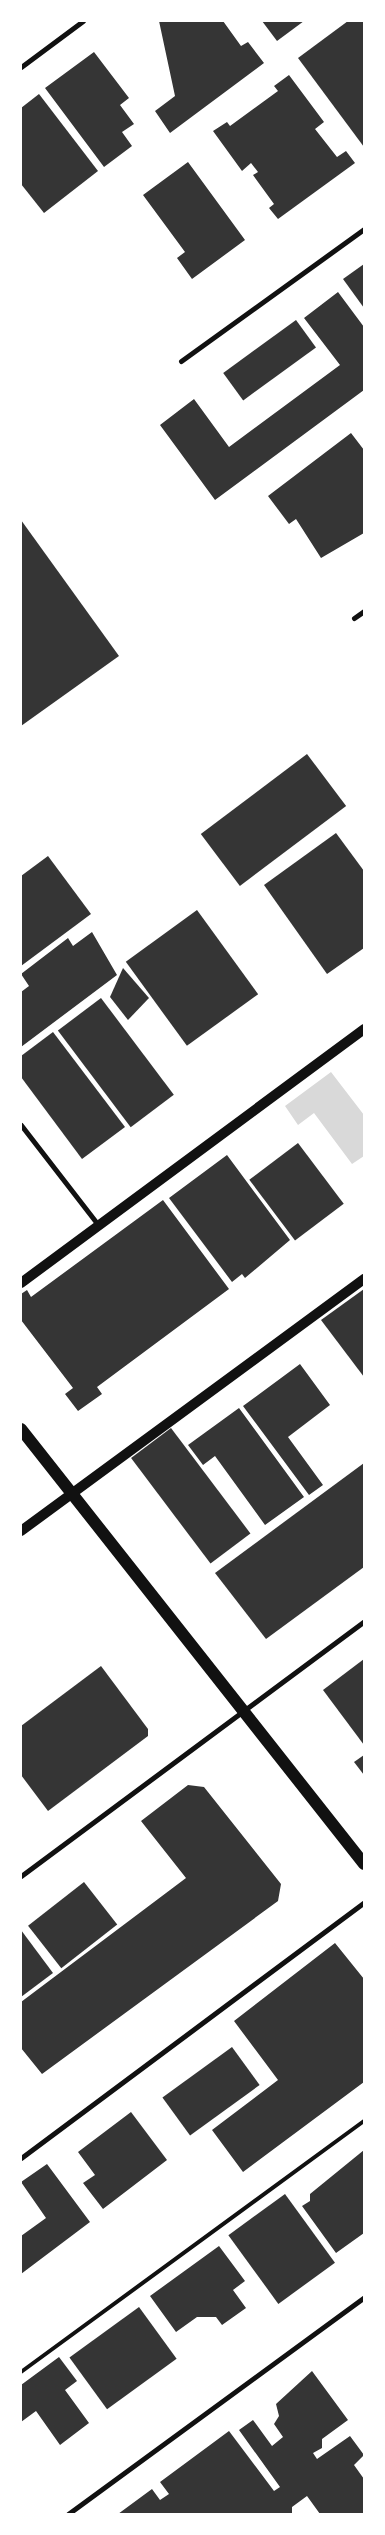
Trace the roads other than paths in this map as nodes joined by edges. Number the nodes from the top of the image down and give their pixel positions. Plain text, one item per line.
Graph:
1 (82, 21) edge
2 (21, 67) edge
3 (364, 229) edge
4 (181, 361) dead end
5 (364, 610) edge
6 (354, 618) dead end
7 (364, 1029) edge
8 (21, 1125) edge
9 (99, 1226) junction
10 (364, 1279) edge
11 (21, 1284) edge
12 (21, 1429) edge
13 (72, 1493) junction
14 (21, 1531) edge
15 (364, 1621) edge
16 (243, 1711) junction
17 (364, 1864) edge
18 (21, 1876) edge
19 (364, 1902) edge
20 (364, 2121) edge
21 (21, 2158) edge
22 (364, 2297) edge
23 (21, 2372) edge
24 (68, 2514) edge

1 - 2 street
3 - 4 street
5 - 6 street
7 - 9 main road
8 - 9 street
9 - 11 main road
10 - 13 main road
12 - 13 main road
13 - 14 main road
13 - 16 main road
15 - 16 street
16 - 17 main road
16 - 18 street
19 - 21 street
20 - 23 lane
22 - 24 street

